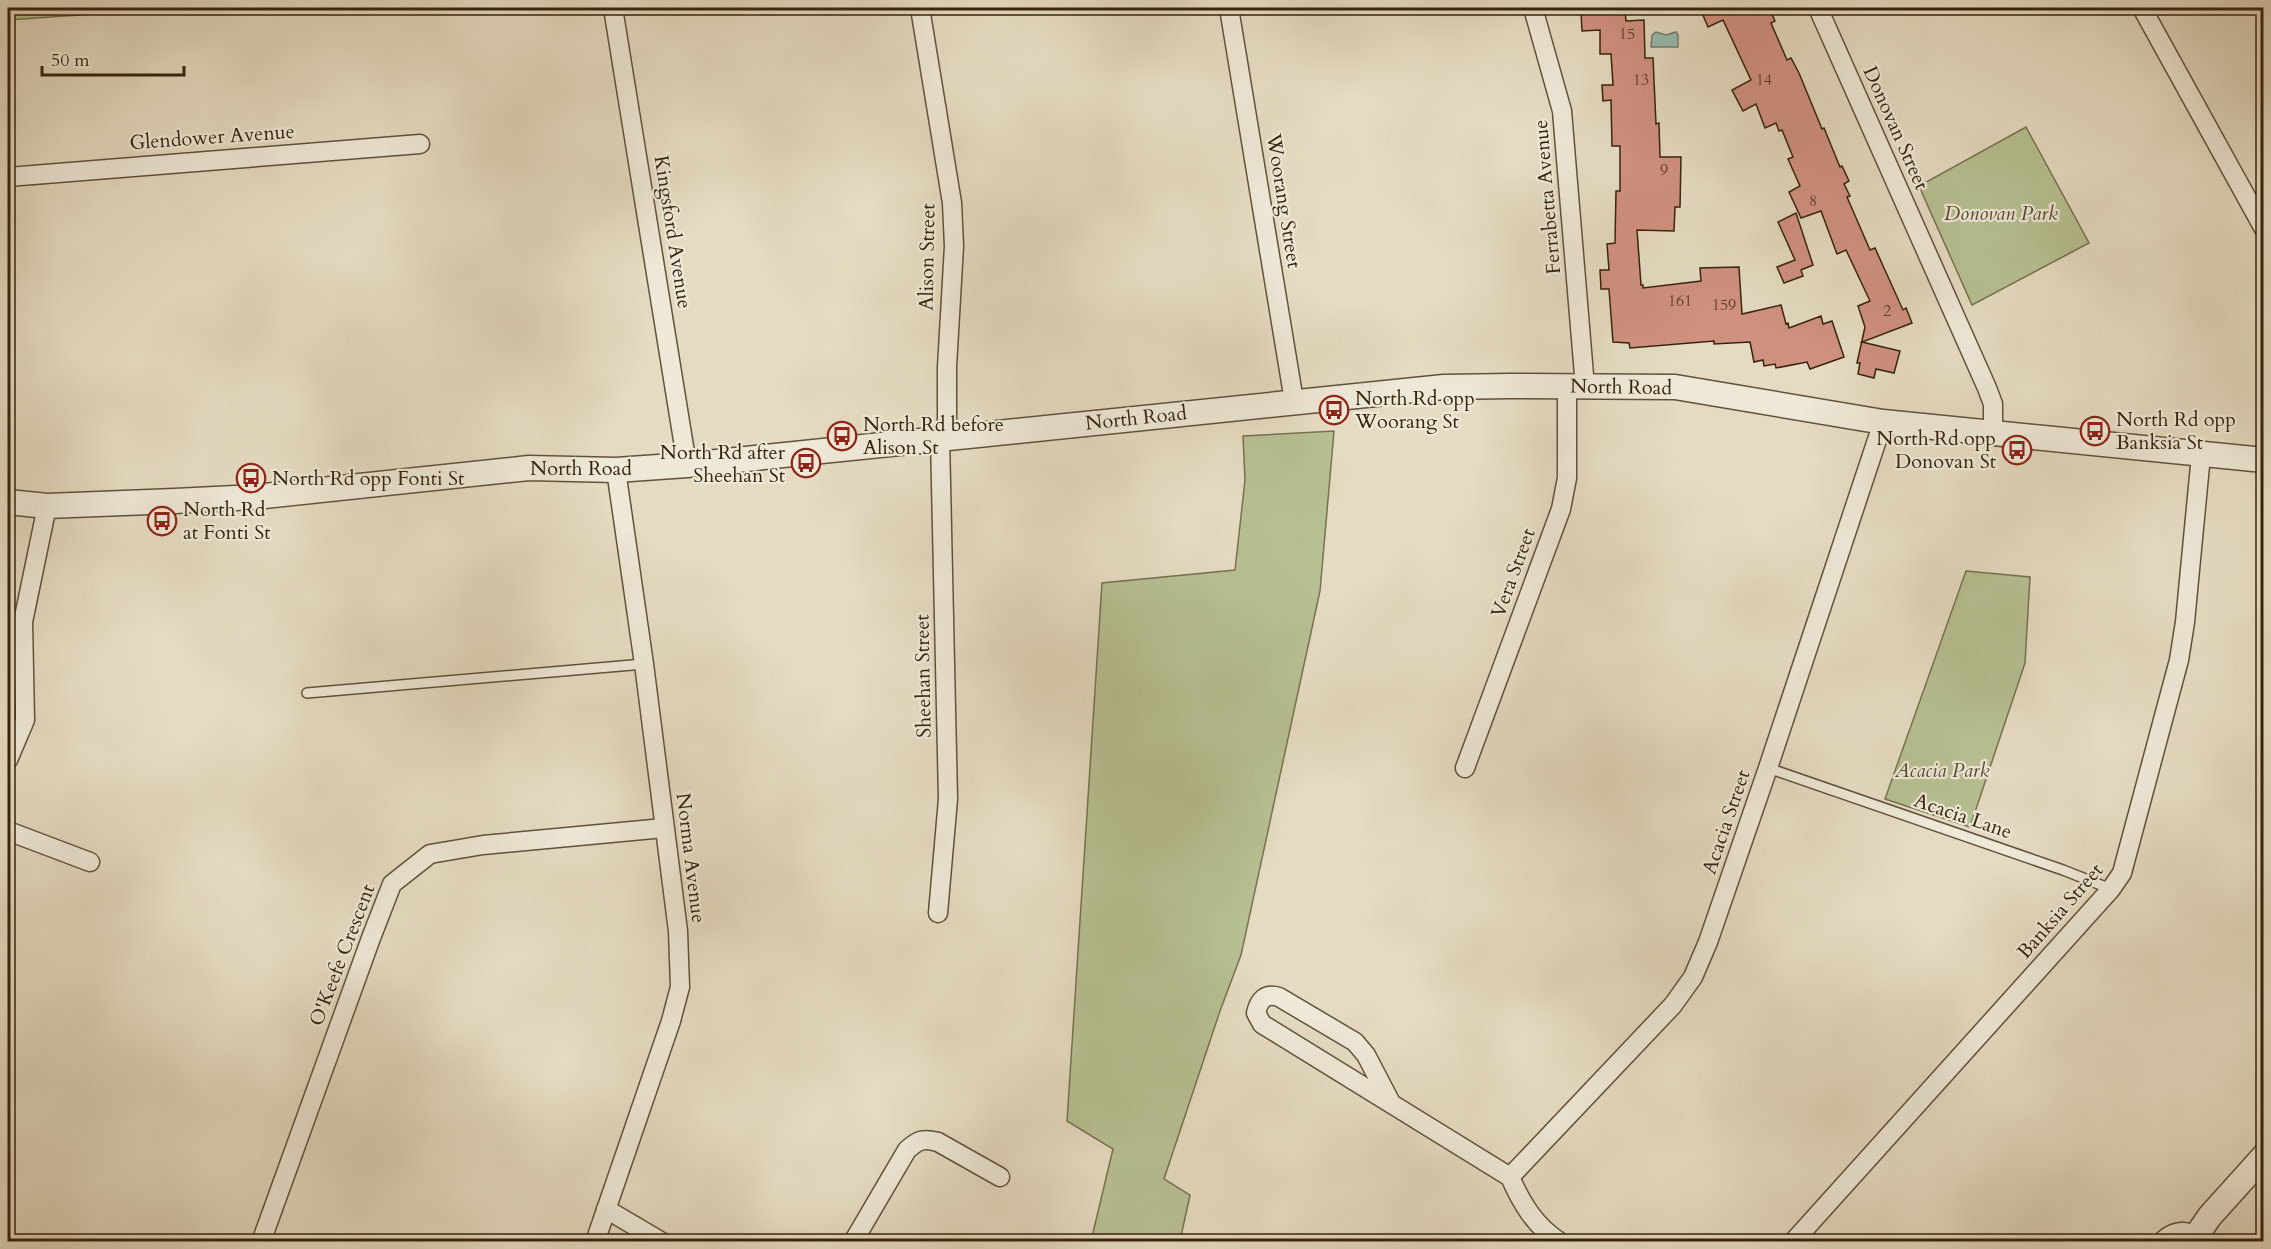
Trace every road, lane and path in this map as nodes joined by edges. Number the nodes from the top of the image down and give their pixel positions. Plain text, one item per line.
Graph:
1 (613, 8) edge
2 (920, 8) edge
3 (1229, 8) edge
4 (1533, 8) edge
5 (1818, 8) edge
6 (2142, 8) edge
7 (420, 144) dead end
8 (8, 177) edge
9 (2264, 229) edge
10 (1576, 387) junction
11 (1294, 401) junction
12 (1882, 422) junction
13 (1993, 434) junction
14 (944, 438) junction
15 (2200, 455) junction
16 (2264, 460) edge
17 (687, 465) junction
18 (616, 470) junction
19 (8, 502) edge
20 (47, 506) junction
21 (644, 664) junction
22 (307, 693) dead end
23 (8, 760) edge
24 (1465, 768) dead end
25 (1768, 768) junction
26 (664, 828) junction
27 (8, 831) edge
28 (90, 862) dead end
29 (2111, 890) junction
30 (938, 913) dead end
31 (1391, 1103) junction
32 (2264, 1156) edge
33 (1000, 1177) dead end
34 (1510, 1177) junction
35 (606, 1209) junction
36 (2195, 1240) edge
37 (261, 1242) edge
38 (594, 1242) edge
39 (662, 1242) edge
40 (853, 1242) edge
41 (1560, 1242) edge
42 (1793, 1242) edge
43 (2166, 1242) edge

1 - 17 street, Kingsford Avenue
2 - 14 street, Alison Street
3 - 11 street, Woorang Street
4 - 10 street, Ferrabetta Avenue
5 - 13 street, Donovan Street
6 - 9 street
7 - 8 street, Glendower Avenue
10 - 11 street, North Road
10 - 12 street, North Road
10 - 24 street, Vera Street
11 - 14 street, North Road
12 - 13 street, North Road
12 - 25 street, Acacia Street
13 - 15 street, North Road
14 - 17 street, North Road
14 - 30 street, Sheehan Street
15 - 16 street, North Road
15 - 29 street, Banksia Street
17 - 18 street, North Road
18 - 20 street, North Road
18 - 21 street, Norma Avenue
19 - 20 street, North Road
20 - 23 street
21 - 22 lane
21 - 26 street, Norma Avenue
25 - 29 lane, Acacia Lane
25 - 34 street, Acacia Street
26 - 35 street, Norma Avenue
26 - 37 street, O'Keefe Crescent
27 - 28 street
29 - 42 street, Banksia Street
31 - 31 street
31 - 34 street
32 - 36 street
33 - 40 street
34 - 41 street
35 - 38 street, Norma Avenue
35 - 39 street
36 - 43 street

